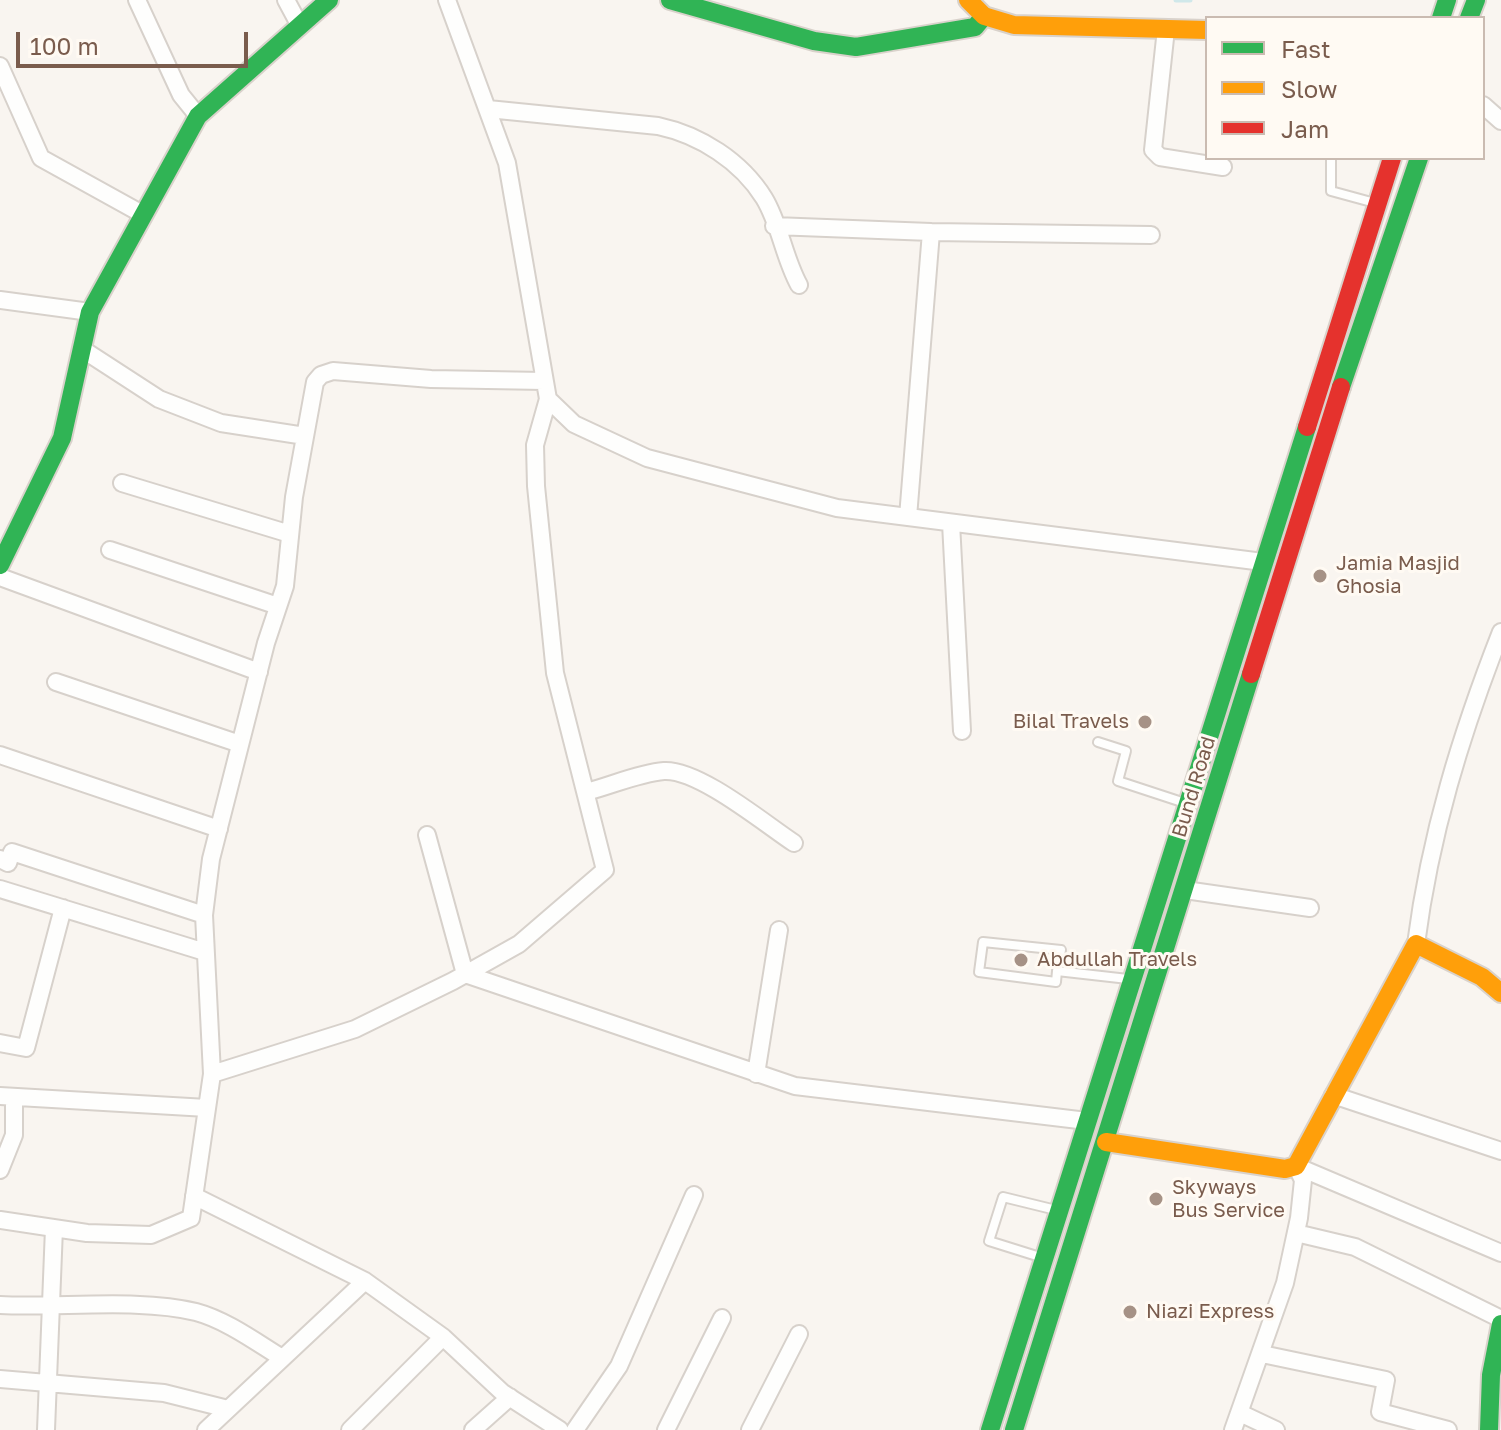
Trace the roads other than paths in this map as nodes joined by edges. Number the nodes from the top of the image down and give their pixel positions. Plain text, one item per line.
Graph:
1 (137, 0) edge
2 (286, 0) edge
3 (329, 0) edge
4 (447, 0) edge
5 (670, 0) edge
6 (968, 0) edge
7 (984, 16) junction
8 (300, 26) junction
9 (1166, 29) junction
10 (1205, 30) edge
11 (0, 66) edge
12 (1485, 107) edge
13 (488, 109) junction
14 (198, 116) junction
15 (1501, 121) edge
16 (1331, 160) edge
17 (1418, 160) edge
18 (1389, 164) edge
19 (1223, 167) dead end
20 (1411, 180) junction
21 (1376, 203) junction
22 (144, 215) junction
23 (774, 226) junction
24 (931, 232) junction
25 (1151, 235) dead end
26 (799, 285) dead end
27 (0, 300) edge
28 (90, 312) junction
29 (82, 349) junction
30 (544, 381) junction
31 (548, 399) junction
32 (305, 436) junction
33 (122, 483) dead end
34 (908, 517) junction
35 (951, 523) junction
36 (290, 534) junction
37 (110, 550) dead end
38 (1263, 562) junction
39 (0, 565) edge
40 (0, 577) edge
41 (278, 606) junction
42 (1501, 632) edge
43 (259, 672) junction
44 (56, 682) dead end
45 (962, 731) dead end
46 (1098, 742) dead end
47 (240, 744) junction
48 (0, 755) edge
49 (586, 792) junction
50 (1186, 803) junction
51 (219, 829) junction
52 (427, 835) dead end
53 (794, 843) dead end
54 (0, 859) edge
55 (0, 889) edge
56 (1185, 890) junction
57 (63, 908) junction
58 (1310, 908) dead end
59 (204, 915) junction
60 (779, 930) dead end
61 (1416, 944) junction
62 (205, 952) junction
63 (1057, 971) junction
64 (465, 974) junction
65 (1131, 979) junction
66 (1156, 982) junction
67 (1501, 993) edge
68 (0, 1043) edge
69 (212, 1074) junction
70 (756, 1074) junction
71 (1333, 1095) junction
72 (7, 1097) edge
73 (207, 1108) junction
74 (1087, 1121) junction
75 (1106, 1142) junction
76 (1501, 1151) edge
77 (1296, 1166) junction
78 (0, 1170) edge
79 (694, 1195) dead end
80 (194, 1196) junction
81 (1058, 1210) junction
82 (0, 1220) edge
83 (54, 1228) junction
84 (1296, 1233) junction
85 (1501, 1253) edge
86 (1043, 1258) junction
87 (1064, 1265) junction
88 (365, 1281) junction
89 (0, 1305) edge
90 (51, 1307) junction
91 (722, 1318) dead end
92 (1501, 1322) edge
93 (799, 1334) dead end
94 (443, 1337) junction
95 (1262, 1354) junction
96 (282, 1358) junction
97 (0, 1379) edge
98 (48, 1381) junction
99 (510, 1397) junction
100 (228, 1409) junction
101 (1240, 1413) junction
102 (46, 1430) edge
103 (206, 1430) edge
104 (350, 1430) edge
105 (473, 1430) edge
106 (560, 1430) edge
107 (575, 1430) edge
108 (666, 1430) edge
109 (750, 1430) edge
110 (990, 1430) edge
111 (1014, 1430) edge
112 (1233, 1430) edge
113 (1276, 1430) edge
114 (1448, 1430) edge
115 (1489, 1430) edge

1 - 14 street
2 - 8 street
3 - 8 main road
4 - 13 street
5 - 7 main road
6 - 7 main road
7 - 9 main road
8 - 14 main road
9 - 10 main road
9 - 19 street
11 - 22 street
12 - 15 street
13 - 23 street
13 - 30 street
14 - 22 main road
16 - 21 lane
17 - 20 main road, Bund Road
18 - 20 main road
18 - 21 main road, Bund Road
20 - 56 main road, Bund Road
21 - 38 main road, Bund Road
22 - 28 main road
23 - 24 street
23 - 26 street
24 - 25 street
24 - 34 street
27 - 28 street
28 - 29 main road
29 - 32 street
29 - 39 main road
30 - 31 street
30 - 32 street
31 - 34 street
31 - 49 street
32 - 36 street
33 - 36 street
34 - 35 street
35 - 38 street
35 - 45 street
36 - 41 street
37 - 41 street
38 - 50 main road, Bund Road
40 - 43 street
41 - 43 street
42 - 61 street
43 - 47 street
44 - 47 street
46 - 50 lane
47 - 51 street
48 - 51 street
49 - 53 street
49 - 64 street
50 - 65 main road, Bund Road
51 - 59 street
52 - 64 street
54 - 59 street
55 - 57 street
56 - 58 street
56 - 66 main road, Bund Road
57 - 62 street
57 - 68 street
59 - 62 street
60 - 70 street
61 - 67 main road
61 - 71 main road
62 - 69 street
63 - 63 lane
63 - 65 lane
64 - 69 street
64 - 70 street
65 - 66 lane
65 - 74 main road, Bund Road
66 - 75 main road, Bund Road
69 - 73 street
70 - 74 street
71 - 76 street
71 - 77 main road
72 - 73 street
72 - 78 street
73 - 80 street
74 - 81 main road, Bund Road
75 - 77 main road
75 - 87 main road, Bund Road
77 - 84 street
77 - 85 street
79 - 107 street
80 - 83 street
80 - 88 street
81 - 86 main road, Bund Road
81 - 86 lane
82 - 83 street
83 - 90 street
84 - 92 street
84 - 95 street
86 - 87 lane
86 - 110 main road, Bund Road
87 - 111 main road, Bund Road
88 - 94 street
88 - 96 street
89 - 90 street
90 - 96 street
90 - 98 street
91 - 108 street
92 - 115 main road
93 - 109 street
94 - 99 street
94 - 104 street
95 - 101 street
95 - 114 street
96 - 100 street
97 - 98 street
98 - 100 street
98 - 102 street
99 - 105 street
99 - 106 street
100 - 103 street
101 - 112 street
101 - 113 street

